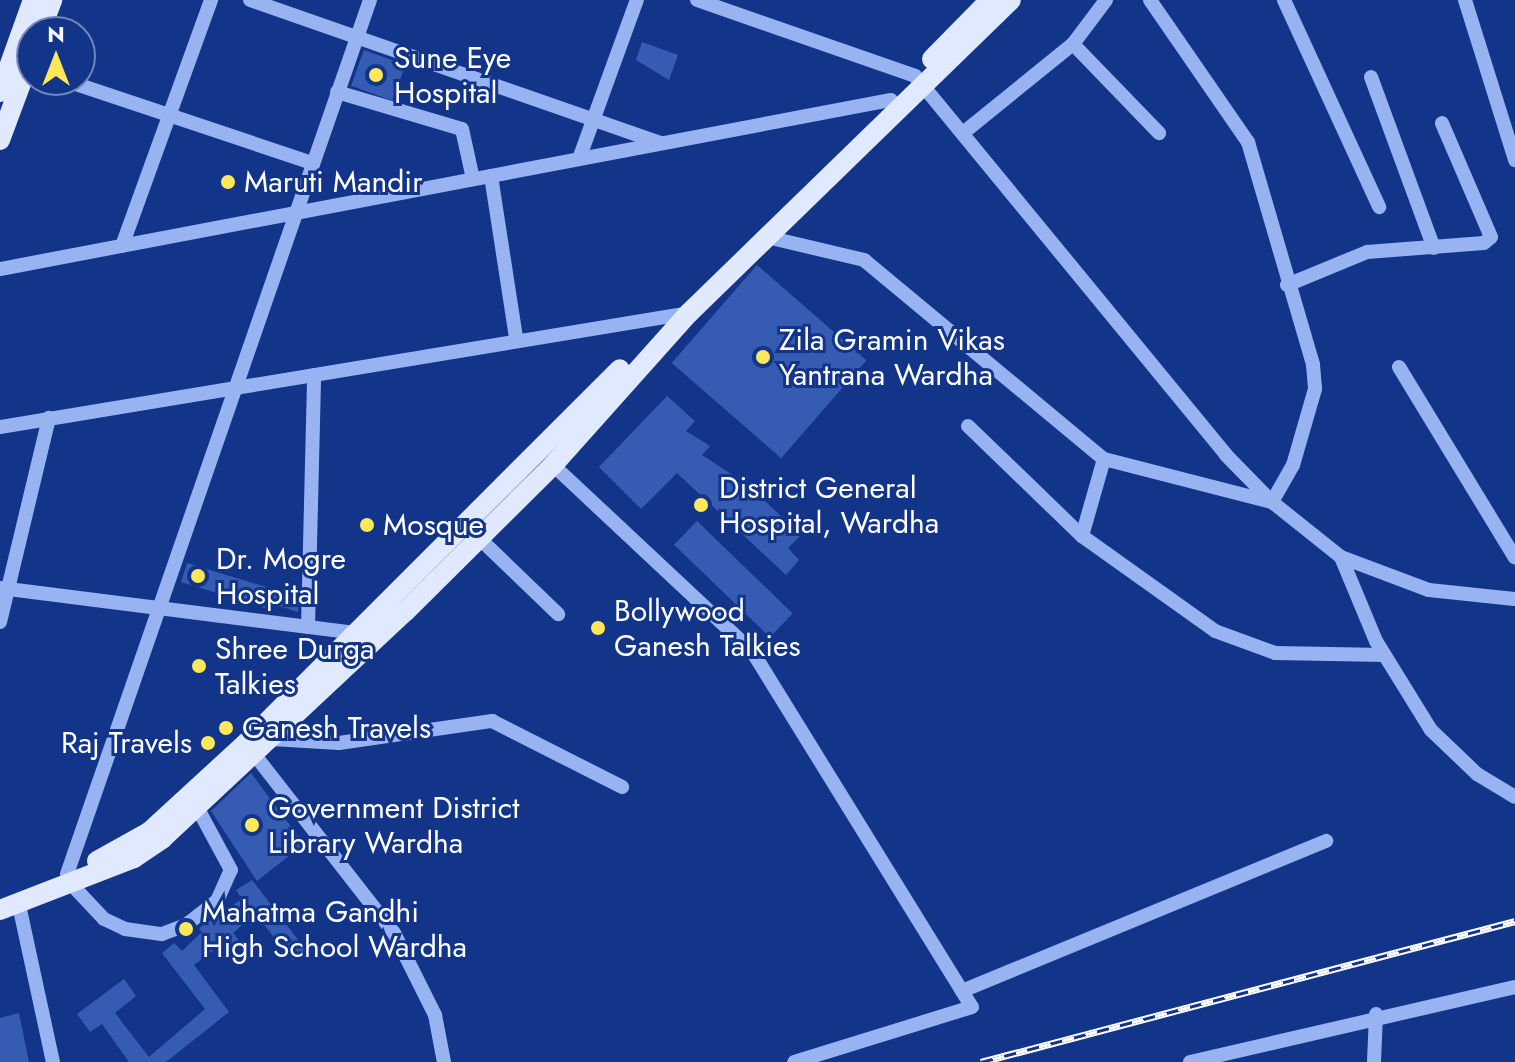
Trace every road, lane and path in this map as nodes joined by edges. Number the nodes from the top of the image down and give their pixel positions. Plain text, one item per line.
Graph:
1 (211, 0) edge
2 (250, 0) edge
3 (370, 0) edge
4 (637, 0) edge
5 (697, 0) edge
6 (990, 0) edge
7 (1011, 0) edge
8 (1106, 0) edge
9 (1150, 0) edge
10 (1284, 0) edge
11 (1465, 0) edge
12 (356, 38) junction
13 (1073, 44) junction
14 (16, 68) edge
15 (1371, 77) dead end
16 (16, 78) edge
17 (919, 81) junction
18 (96, 91) edge
19 (0, 92) edge
20 (337, 92) junction
21 (891, 100) junction
22 (169, 116) junction
23 (594, 120) junction
24 (1442, 123) dead end
25 (963, 133) junction
26 (1159, 133) dead end
27 (0, 140) edge
28 (662, 143) junction
29 (579, 159) junction
30 (1515, 160) edge
31 (312, 163) junction
32 (491, 176) junction
33 (473, 179) junction
34 (1379, 207) dead end
35 (294, 213) junction
36 (767, 237) junction
37 (122, 246) junction
38 (1434, 248) junction
39 (0, 269) edge
40 (1287, 285) junction
41 (680, 314) junction
42 (516, 338) junction
43 (1399, 367) dead end
44 (314, 375) junction
45 (234, 384) junction
46 (49, 418) junction
47 (968, 426) dead end
48 (0, 427) edge
49 (1104, 459) junction
50 (553, 465) junction
51 (1272, 502) junction
52 (1082, 536) junction
53 (479, 538) junction
54 (1341, 557) junction
55 (1515, 558) edge
56 (6, 589) edge
57 (1515, 599) edge
58 (154, 610) junction
59 (558, 614) dead end
60 (0, 622) edge
61 (308, 627) junction
62 (357, 633) junction
63 (1384, 655) junction
64 (272, 739) junction
65 (254, 754) junction
66 (622, 787) dead end
67 (1515, 797) edge
68 (197, 807) junction
69 (1326, 841) dead end
70 (69, 880) junction
71 (6, 904) edge
72 (1515, 987) edge
73 (962, 991) junction
74 (1376, 1014) junction
75 (53, 1062) edge
76 (444, 1062) edge
77 (794, 1062) edge
78 (1190, 1062) edge
79 (1374, 1062) edge

1 - 22 street
2 - 12 street
3 - 12 street
4 - 23 street
5 - 17 street
6 - 17 main road
7 - 17 main road
8 - 13 street
9 - 40 street
10 - 34 street
11 - 30 street
12 - 20 street
12 - 23 street
13 - 25 street
13 - 26 street
14 - 19 main road
15 - 38 street
16 - 27 main road
17 - 21 main road
17 - 25 street
17 - 36 main road
18 - 22 street
20 - 31 street
20 - 33 street
21 - 28 street
21 - 41 main road
22 - 31 street
22 - 37 street
23 - 28 street
23 - 29 street
24 - 38 street
25 - 51 street
28 - 29 street
29 - 32 street
31 - 35 street
32 - 33 street
32 - 42 street
33 - 35 street
35 - 37 street
35 - 45 street
36 - 41 main road
36 - 49 street
37 - 39 street
38 - 40 street
40 - 51 street
41 - 42 street
41 - 50 main road
41 - 62 main road
42 - 44 street
43 - 55 street
44 - 45 street
44 - 61 street
45 - 46 street
45 - 58 street
46 - 48 street
46 - 56 street
47 - 52 street
49 - 51 street
49 - 52 street
50 - 53 main road
50 - 73 street
51 - 54 street
52 - 63 street
53 - 59 street
53 - 64 main road
54 - 57 street
54 - 63 street
56 - 58 street
56 - 60 street
58 - 61 street
58 - 70 street
61 - 62 street
62 - 70 main road
63 - 67 street
64 - 65 main road
64 - 66 street
65 - 68 main road
65 - 76 street
68 - 70 main road
68 - 70 street
69 - 73 street
70 - 71 main road
71 - 75 street
72 - 74 street
73 - 77 street
74 - 78 street
74 - 79 street

